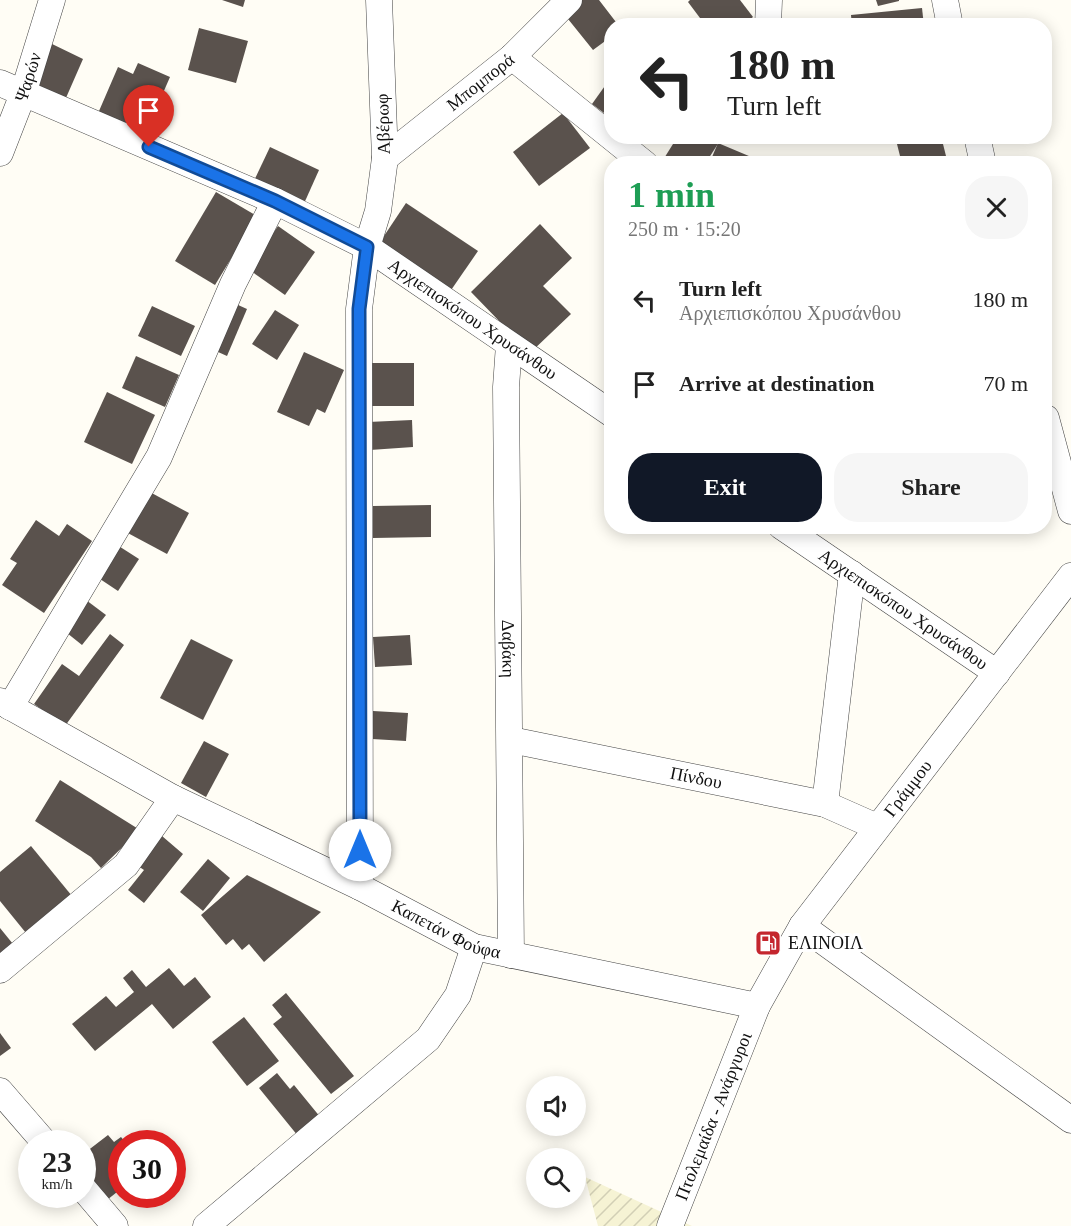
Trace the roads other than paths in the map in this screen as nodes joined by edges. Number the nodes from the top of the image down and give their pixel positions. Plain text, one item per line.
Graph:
1 (52, 0) edge
2 (379, 0) edge
3 (569, 0) edge
4 (769, 0) edge
5 (945, 0) edge
6 (768, 18) edge
7 (949, 18) edge
8 (512, 57) junction
9 (0, 83) edge
10 (23, 94) junction
11 (604, 131) edge
12 (620, 144) edge
13 (0, 153) edge
14 (635, 156) edge
15 (385, 158) junction
16 (275, 201) junction
17 (367, 247) junction
18 (509, 345) junction
19 (604, 409) edge
20 (1052, 440) edge
21 (1071, 511) edge
22 (793, 534) edge
23 (852, 574) junction
24 (1071, 576) edge
25 (997, 674) junction
26 (5, 704) edge
27 (511, 740) junction
28 (173, 798) junction
29 (825, 804) junction
30 (877, 827) junction
31 (360, 887) junction
32 (802, 926) junction
33 (474, 947) junction
34 (511, 955) junction
35 (0, 970) edge
36 (757, 1006) junction
37 (0, 1091) edge
38 (1071, 1120) edge
39 (34, 1130) edge
40 (96, 1204) edge
41 (115, 1226) edge
42 (206, 1226) edge
43 (670, 1226) edge

1 - 10 street, Ψαρών
2 - 15 street, Αβέρωφ
3 - 8 street, Μπομπορά
4 - 6 street
5 - 7 street
8 - 11 street
8 - 15 street, Μπομπορά
9 - 10 street, Αρχιεπισκόπου Χρυσάνθου
10 - 13 street, Ψαρών
10 - 16 street, Αρχιεπισκόπου Χρυσάνθου
12 - 14 street
15 - 17 street, Αβέρωφ
16 - 17 street, Αρχιεπισκόπου Χρυσάνθου
16 - 26 street
17 - 18 street, Αρχιεπισκόπου Χρυσάνθου
17 - 31 street, Αβέρωφ
18 - 19 street, Αρχιεπισκόπου Χρυσάνθου
18 - 27 street, Δαβάκη
20 - 21 street
22 - 23 street, Αρχιεπισκόπου Χρυσάνθου
23 - 25 street, Αρχιεπισκόπου Χρυσάνθου
23 - 29 street
24 - 25 street, Γράμμου
25 - 30 street, Γράμμου
26 - 28 street, Καπετάν Φούφα
27 - 29 street, Πίνδου
27 - 34 street, Δαβάκη
28 - 31 street, Καπετάν Φούφα
28 - 35 street
29 - 30 street, Πίνδου
30 - 32 street, Γράμμου
31 - 33 street, Καπετάν Φούφα
32 - 36 street, Γράμμου
32 - 38 street
33 - 34 street, Καπετάν Φούφα
33 - 42 street
34 - 36 street, Καπετάν Φούφα
36 - 43 street, Πτολεμαίδα - Ανάργυροι
37 - 39 street
40 - 41 street

